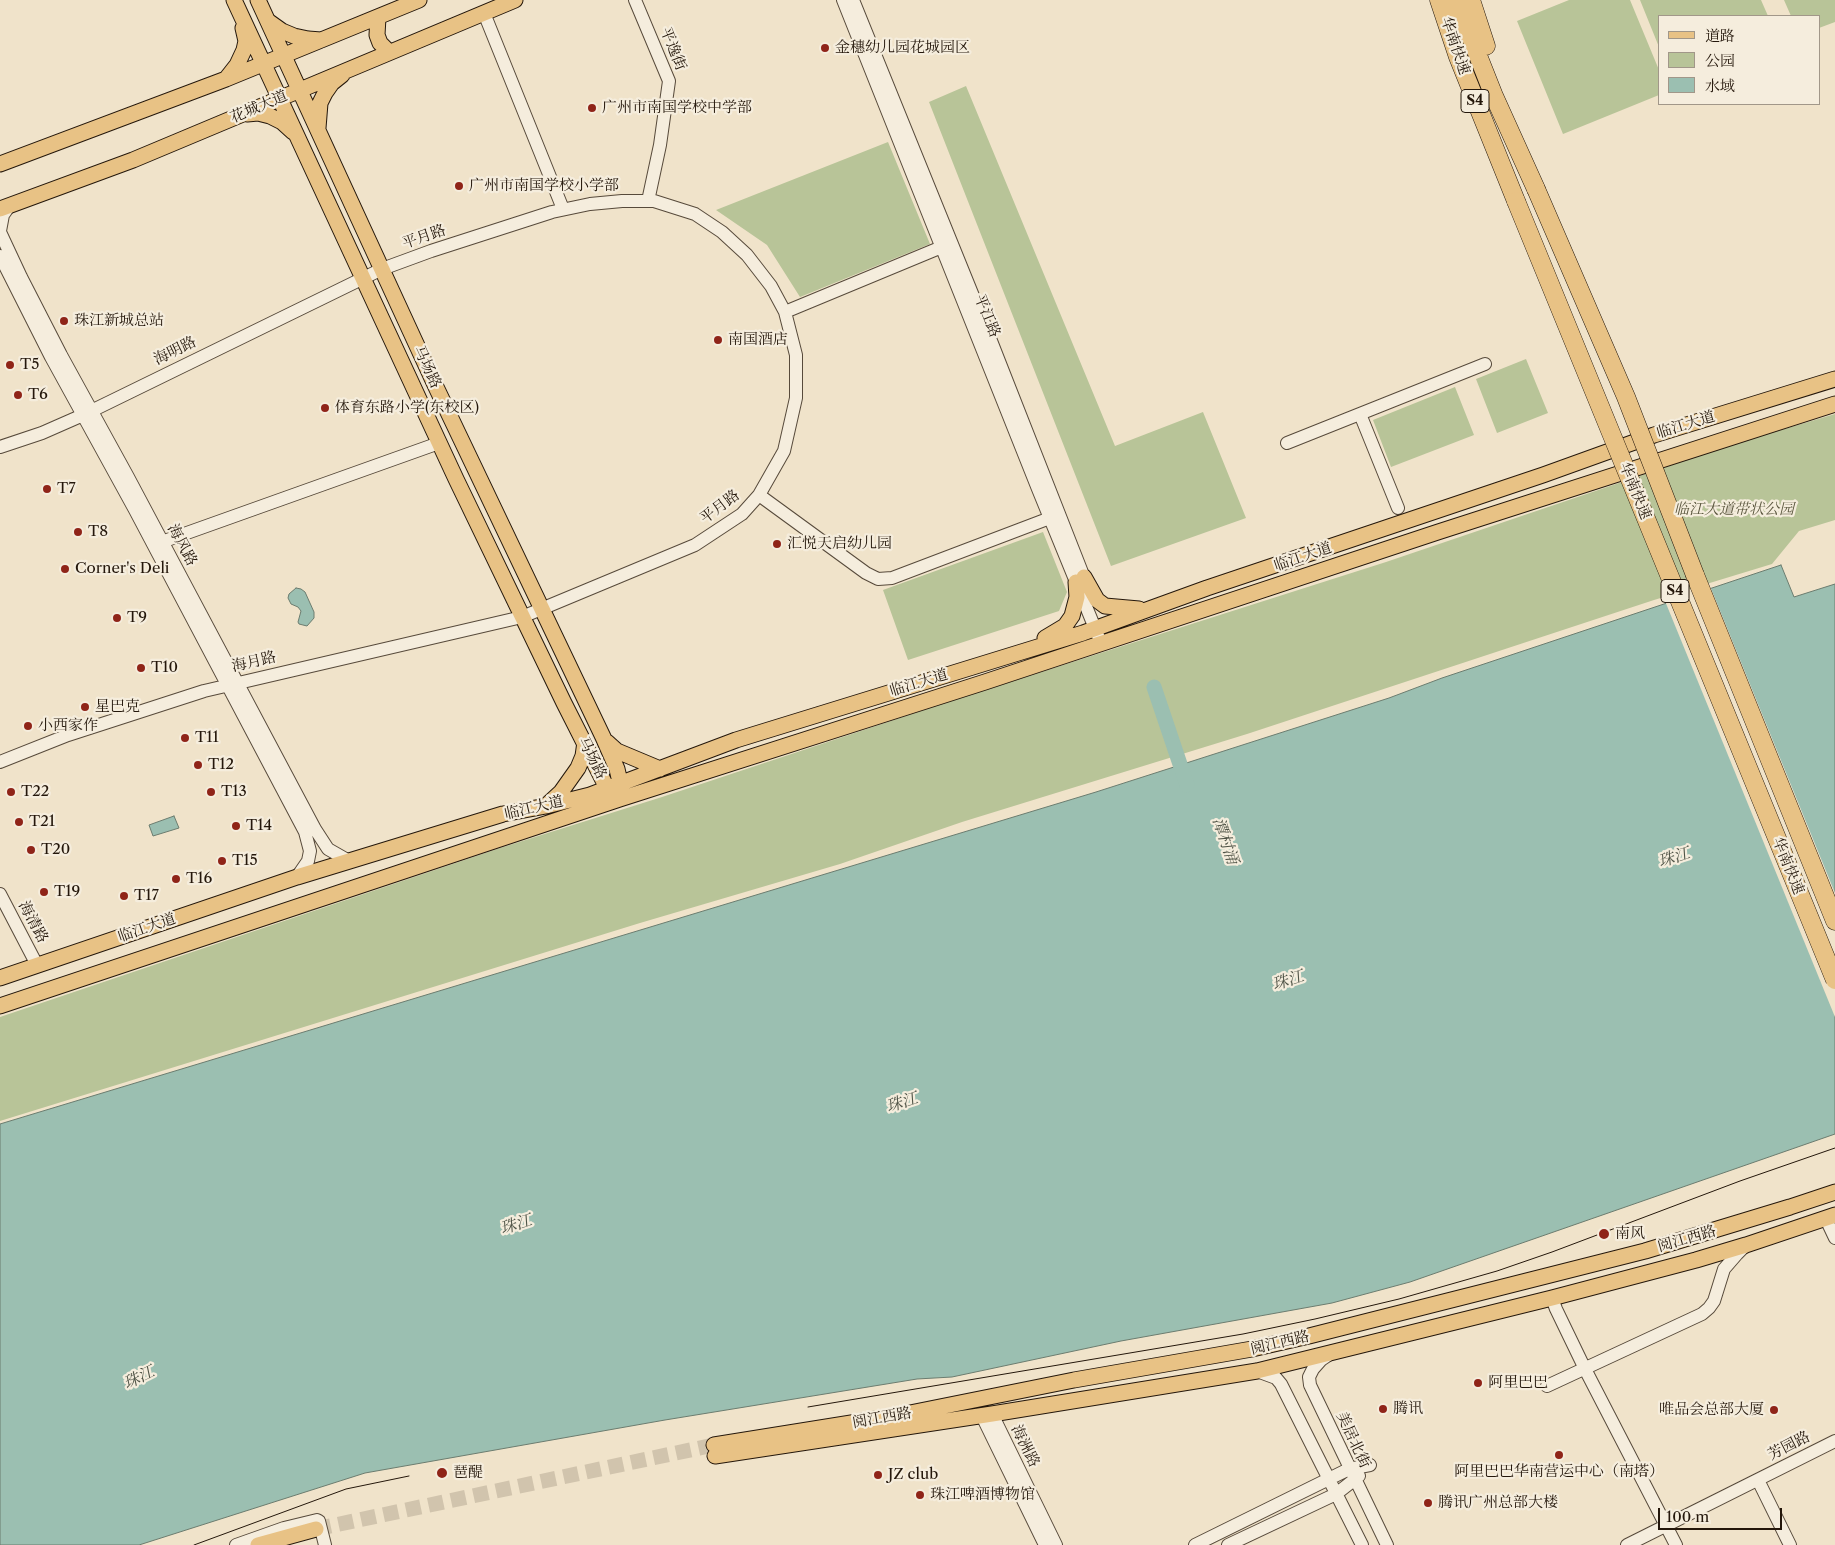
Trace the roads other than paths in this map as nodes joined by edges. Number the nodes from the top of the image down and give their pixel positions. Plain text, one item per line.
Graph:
1 (258, 0) edge
2 (419, 0) edge
3 (515, 0) edge
4 (635, 0) edge
5 (844, 0) edge
6 (853, 0) edge
7 (1426, 0) edge
8 (1439, 0) edge
9 (1456, 0) edge
10 (1471, 0) edge
11 (237, 6) edge
12 (484, 13) junction
13 (378, 17) junction
14 (268, 21) junction
15 (322, 40) junction
16 (389, 52) junction
17 (284, 55) junction
18 (263, 64) junction
19 (348, 69) junction
20 (226, 79) junction
21 (300, 90) junction
22 (1494, 96) junction
23 (279, 98) junction
24 (1479, 111) junction
25 (238, 115) junction
26 (318, 130) junction
27 (298, 139) junction
28 (0, 164) edge
29 (648, 201) junction
30 (5, 207) edge
31 (564, 209) junction
32 (0, 231) edge
33 (947, 245) junction
34 (0, 256) edge
35 (382, 270) junction
36 (362, 278) junction
37 (786, 312) junction
38 (1485, 364) dead end
39 (1835, 379) edge
40 (1835, 404) edge
41 (87, 413) junction
42 (1360, 414) junction
43 (439, 443) junction
44 (1287, 443) dead end
45 (0, 446) edge
46 (759, 495) junction
47 (1398, 508) dead end
48 (1050, 518) junction
49 (158, 544) junction
50 (1080, 580) junction
51 (1148, 609) junction
52 (542, 610) junction
53 (522, 617) junction
54 (1099, 627) junction
55 (1105, 642) junction
56 (1021, 651) junction
57 (980, 664) junction
58 (985, 682) junction
59 (231, 684) junction
60 (603, 737) junction
61 (736, 740) junction
62 (584, 742) junction
63 (746, 758) junction
64 (0, 762) edge
65 (660, 769) junction
66 (614, 785) junction
67 (620, 799) junction
68 (546, 806) junction
69 (503, 814) junction
70 (509, 836) junction
71 (349, 861) junction
72 (297, 877) junction
73 (0, 894) edge
74 (1835, 921) edge
75 (37, 965) junction
76 (0, 978) edge
77 (1835, 980) edge
78 (0, 1006) edge
79 (1835, 1192) edge
80 (1831, 1217) edge
81 (1835, 1238) edge
82 (1746, 1245) junction
83 (1552, 1298) junction
84 (1331, 1354) junction
85 (1585, 1369) junction
86 (1256, 1371) junction
87 (1547, 1386) dead end
88 (987, 1415) junction
89 (1835, 1441) edge
90 (1349, 1469) junction
91 (1329, 1479) junction
92 (1758, 1480) junction
93 (1355, 1481) junction
94 (1336, 1494) junction
95 (1666, 1525) junction
96 (319, 1538) edge
97 (1217, 1540) edge
98 (236, 1545) edge
99 (258, 1545) edge
100 (294, 1545) edge
101 (1046, 1545) edge
102 (1056, 1545) edge
103 (1195, 1545) edge
104 (1228, 1545) edge
105 (1362, 1545) edge
106 (1387, 1545) edge
107 (1627, 1545) edge
108 (1676, 1545) edge
109 (1790, 1545) edge

1 - 14 main road, 马场路
2 - 13 main road
3 - 12 main road, 花城大道
4 - 29 street, 平逸街
5 - 33 street, 平江路
6 - 33 street, 平江路
7 - 24 highway
8 - 24 highway, 华南快速 / S4
9 - 22 highway, 华南快速 / S4
10 - 22 highway
11 - 18 main road, 马场路
11 - 20 main road
12 - 16 main road, 花城大道
12 - 31 street
13 - 15 main road
13 - 16 main road
14 - 15 main road
14 - 17 main road, 马场路
15 - 17 main road
16 - 19 main road, 花城大道
17 - 18 main road
17 - 21 main road, 马场路
18 - 20 main road
18 - 23 main road, 马场路
19 - 21 main road, 花城大道
19 - 26 main road
20 - 28 main road
21 - 23 main road, 花城大道
21 - 26 main road, 马场路
22 - 74 highway, 华南快速 / S4, bridge
23 - 25 main road, 花城大道
23 - 27 main road, 马场路
24 - 77 highway, 华南快速 / S4, bridge
25 - 27 main road
25 - 30 main road, 花城大道
26 - 35 main road, 马场路
27 - 36 main road, 马场路
29 - 31 street, 平月路
29 - 37 street, 平月路
30 - 32 street, 海风路
31 - 35 street, 平月路
32 - 41 street, 海风路
33 - 37 street
33 - 48 street, 平江路
33 - 50 street, 平江路
34 - 41 street, 海风路
35 - 36 street, 平月路
35 - 52 main road, 马场路
36 - 41 street, 海明路
36 - 43 main road, 马场路
37 - 46 street, 平月路
38 - 42 street
39 - 51 main road, 临江大道
40 - 55 main road, 临江大道
41 - 45 street, 海明路
41 - 49 street, 海风路
42 - 44 street
42 - 47 street
43 - 49 street
43 - 53 main road, 马场路
46 - 48 street
46 - 52 street, 平月路
48 - 50 street, 平江路
49 - 59 street, 海风路
50 - 51 main road
50 - 54 street, 平江路
50 - 56 main road
51 - 54 main road, 临江大道
52 - 53 street, 平月路
52 - 60 main road, 马场路
53 - 59 street, 海月路
53 - 62 main road, 马场路
54 - 55 street, 平江路
54 - 56 main road, 临江大道
55 - 58 main road, 临江大道
56 - 57 main road, 临江大道
57 - 58 main road
57 - 61 main road, 临江大道
58 - 63 main road, 临江大道
59 - 64 street, 海月路
59 - 71 street, 海风路
59 - 72 street, 海风路
60 - 62 main road
60 - 65 main road
60 - 66 main road, 马场路
61 - 63 main road
61 - 65 main road, 临江大道
62 - 66 main road, 马场路
62 - 68 main road
63 - 67 main road, 临江大道
65 - 66 main road, 临江大道
66 - 67 main road, 马场路
66 - 68 main road, 临江大道
67 - 70 main road, 临江大道
68 - 69 main road, 临江大道
69 - 70 main road
69 - 71 main road, 临江大道
70 - 78 main road, 临江大道
71 - 72 main road, 临江大道
72 - 75 main road, 临江大道
73 - 75 street, 海清路
75 - 76 main road, 临江大道
79 - 88 main road, 阅江西路
80 - 81 street
80 - 82 main road, 阅江西路
82 - 83 main road, 阅江西路
82 - 85 street
83 - 84 main road, 阅江西路
83 - 85 street
84 - 86 main road, 阅江西路
84 - 90 street, 美居北街
85 - 87 street
85 - 95 street
86 - 88 main road, 阅江西路
86 - 91 street
88 - 101 street, 海洲路
88 - 102 street, 海洲路
89 - 92 street, 芳园路
90 - 91 street
90 - 93 street, 美居北街
90 - 93 street
91 - 94 street
91 - 97 street
92 - 95 street, 芳园路
92 - 109 street, 芳园路
93 - 94 street
93 - 106 street, 美居北街
94 - 104 street
94 - 105 street
95 - 107 street, 芳园路
95 - 108 street
96 - 98 street
96 - 99 main road
96 - 100 main road
97 - 103 street

